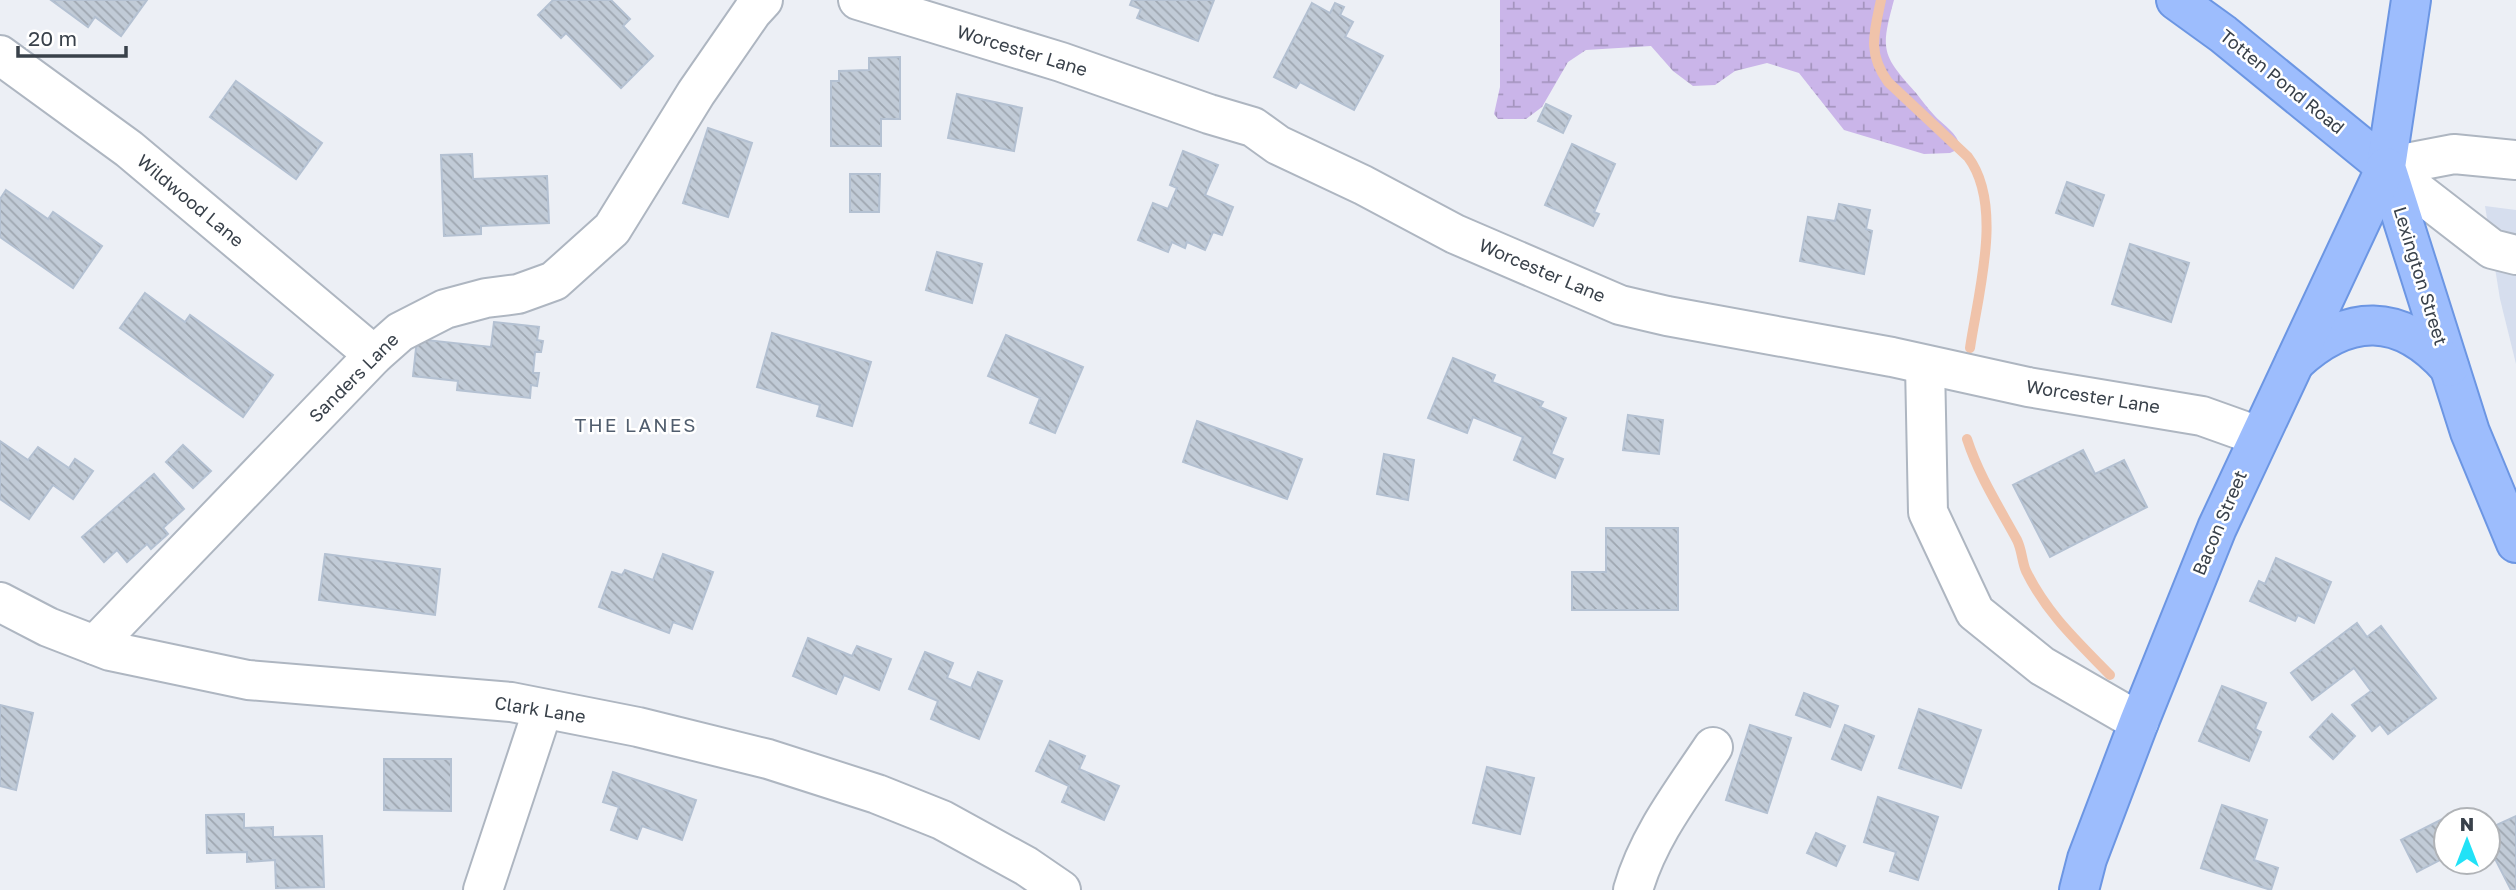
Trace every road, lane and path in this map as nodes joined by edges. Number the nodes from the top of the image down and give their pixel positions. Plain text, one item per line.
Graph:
1 (763, 0) edge
2 (858, 0) edge
3 (2176, 0) edge
4 (2411, 0) edge
5 (0, 55) edge
6 (2516, 160) edge
7 (2386, 167) junction
8 (2516, 255) edge
9 (374, 355) junction
10 (2294, 363) junction
11 (1925, 365) junction
12 (2449, 367) junction
13 (2259, 436) junction
14 (2516, 543) edge
15 (0, 601) edge
16 (95, 645) junction
17 (543, 709) junction
18 (2139, 722) junction
19 (1713, 747) dead end
20 (483, 890) edge
21 (1061, 890) edge
22 (1633, 890) edge
23 (2078, 890) edge

1 - 9 street, Sanders Lane
2 - 11 street, Worcester Lane
3 - 7 main road, Totten Pond Road
4 - 7 main road, Lexington Street
5 - 9 street, Wildwood Lane
6 - 7 street
7 - 8 street
7 - 10 main road, Bacon Street
7 - 12 main road, Lexington Street
9 - 16 street, Sanders Lane
10 - 12 main road
10 - 13 main road, Bacon Street
11 - 13 street, Worcester Lane
11 - 18 street
12 - 14 main road, Lexington Street
13 - 18 main road, Bacon Street
15 - 16 street, Clark Lane
16 - 17 street, Clark Lane
17 - 20 street
17 - 21 street, Clark Lane
18 - 23 main road, Bacon Street
19 - 22 street

